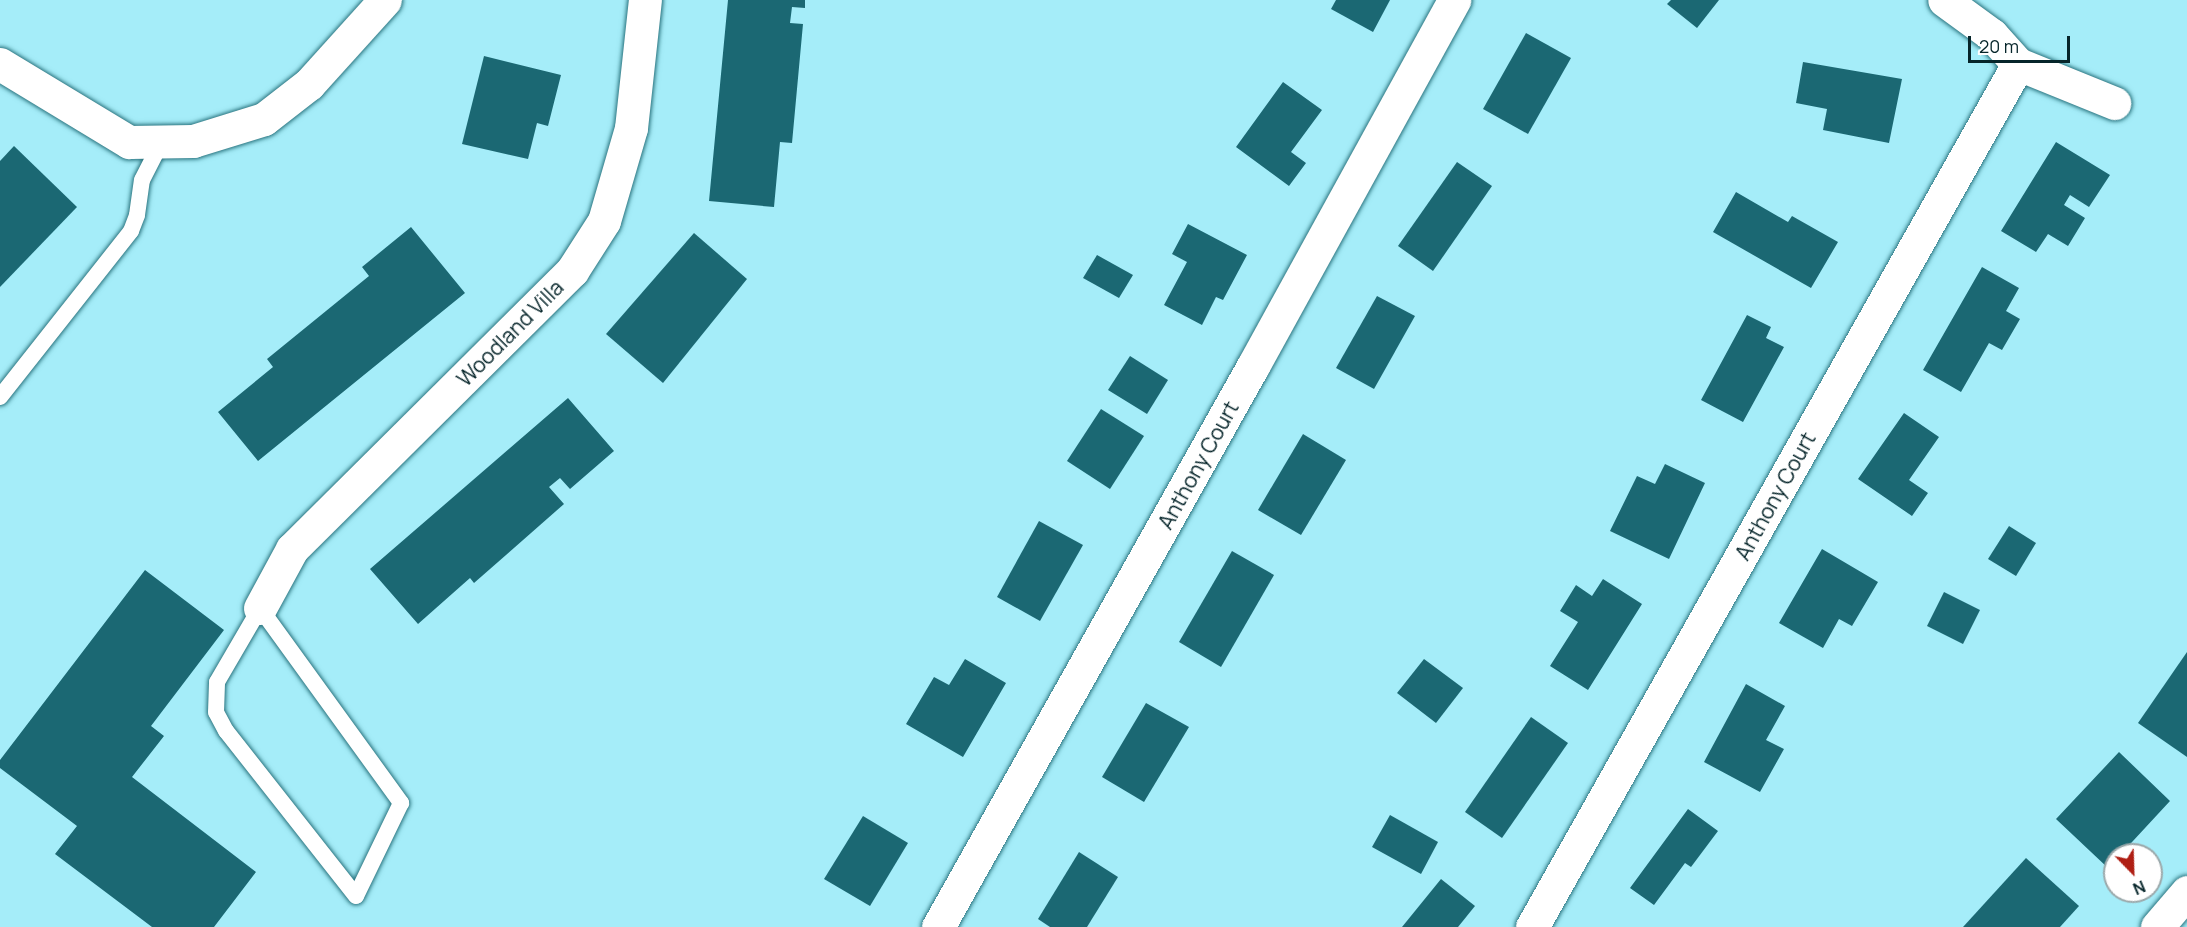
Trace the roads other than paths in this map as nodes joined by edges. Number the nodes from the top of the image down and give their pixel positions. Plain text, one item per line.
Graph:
1 (385, 0) edge
2 (645, 0) edge
3 (1454, 0) edge
4 (1944, 0) edge
5 (0, 64) edge
6 (2018, 64) junction
7 (2114, 103) dead end
8 (162, 141) junction
9 (0, 397) edge
10 (260, 608) junction
11 (2187, 892) edge
12 (938, 927) edge
13 (1532, 927) edge
14 (2157, 927) edge

1 - 8 street
2 - 10 street, Woodland Villa
3 - 12 street, Anthony Court
4 - 6 street
5 - 8 street
6 - 7 street
6 - 13 street, Anthony Court
8 - 9 lane
10 - 10 lane
11 - 14 street

